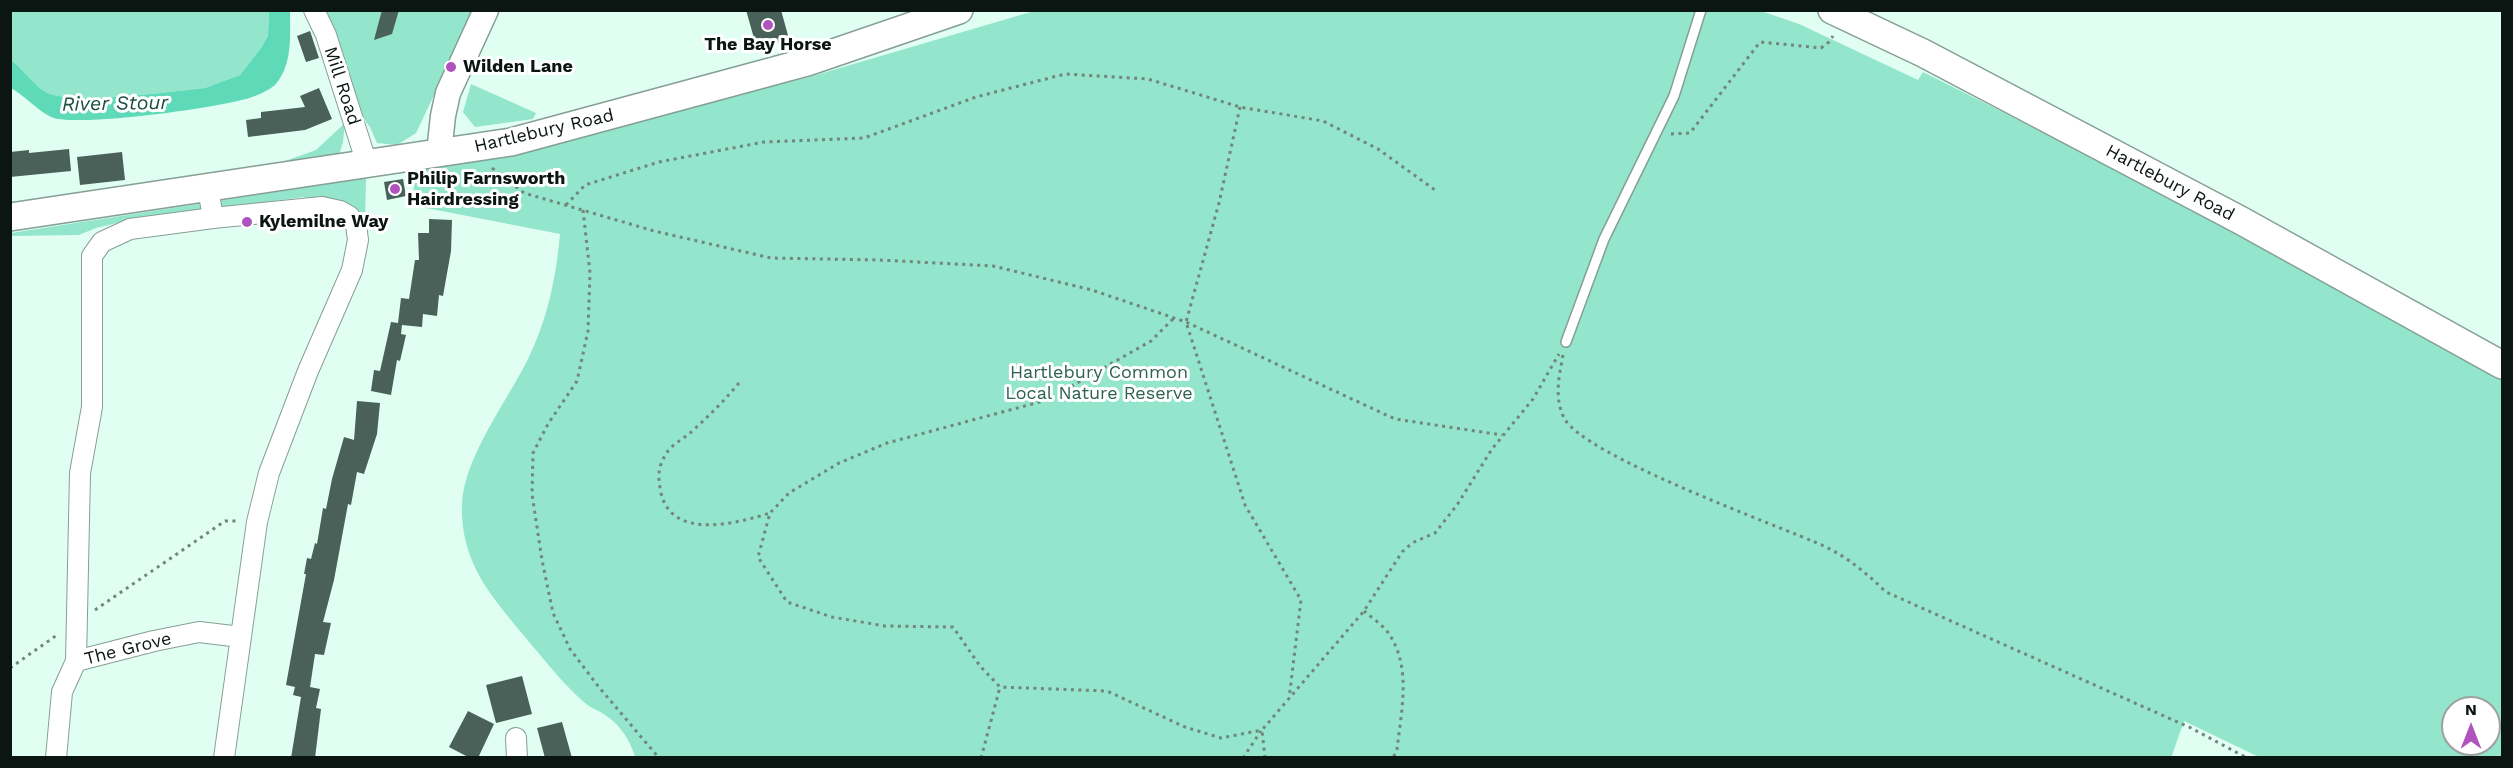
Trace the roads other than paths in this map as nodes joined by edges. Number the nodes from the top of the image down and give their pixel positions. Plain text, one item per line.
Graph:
1 (314, 10) edge
2 (486, 10) edge
3 (959, 10) edge
4 (1701, 10) edge
5 (1838, 13) edge
6 (439, 153) junction
7 (367, 164) junction
8 (208, 188) junction
9 (10, 217) edge
10 (213, 218) junction
11 (1566, 342) road end
12 (2502, 365) edge
13 (241, 637) junction
14 (76, 662) junction
15 (56, 758) edge
16 (224, 758) edge

1 - 7 street, Mill Road
2 - 6 street
3 - 6 main road, Hartlebury Road
4 - 11 lane
5 - 12 main road, Hartlebury Road
6 - 7 main road, Hartlebury Road
7 - 8 main road, Hartlebury Road
8 - 9 main road, Hartlebury Road
8 - 10 street
10 - 13 street
10 - 14 street
13 - 14 street, The Grove
13 - 16 street
14 - 15 street, The Grove

